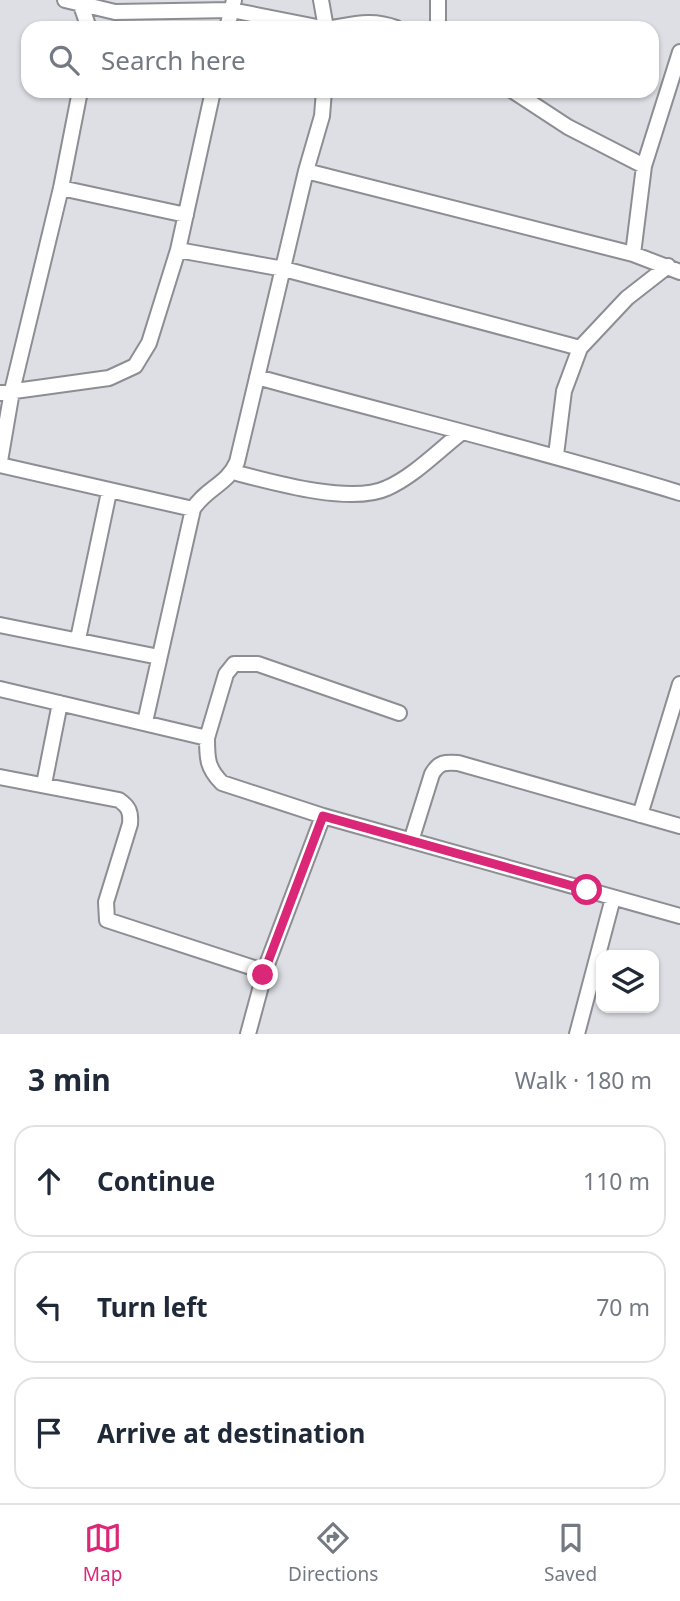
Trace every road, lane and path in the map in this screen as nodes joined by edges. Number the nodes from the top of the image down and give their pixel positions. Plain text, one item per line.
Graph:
1 (65, 0) edge
2 (321, 0) edge
3 (438, 0) edge
4 (80, 3) edge
5 (233, 5) edge
6 (86, 21) edge
7 (296, 21) edge
8 (323, 21) edge
9 (438, 21) edge
10 (680, 52) edge
11 (79, 98) edge
12 (211, 98) edge
13 (323, 98) edge
14 (524, 98) edge
15 (644, 166) junction
16 (306, 171) junction
17 (61, 188) junction
18 (186, 215) junction
19 (178, 250) junction
20 (633, 254) junction
21 (284, 269) junction
22 (674, 269) edge
23 (580, 348) junction
24 (257, 377) junction
25 (6, 392) edge
26 (461, 433) junction
27 (556, 455) junction
28 (0, 463) edge
29 (233, 472) junction
30 (109, 492) junction
31 (680, 493) edge
32 (193, 509) junction
33 (0, 625) edge
34 (78, 639) junction
35 (159, 657) junction
36 (680, 684) edge
37 (0, 690) edge
38 (60, 703) junction
39 (399, 713) dead end
40 (145, 722) junction
41 (207, 738) junction
42 (0, 776) edge
43 (44, 784) junction
44 (640, 815) junction
45 (323, 816) junction
46 (680, 826) edge
47 (411, 841) junction
48 (612, 898) junction
49 (680, 916) edge
50 (263, 975) junction
51 (248, 1034) edge
52 (576, 1034) edge

1 - 4 street
2 - 8 street
3 - 9 street
4 - 5 street
4 - 6 street
5 - 7 street
10 - 15 street
11 - 17 street
12 - 18 street
13 - 16 street
14 - 15 street
15 - 20 street
16 - 20 street
16 - 21 street
17 - 18 street
17 - 25 street
18 - 19 street
19 - 21 street
19 - 25 street
20 - 22 street
21 - 23 street
21 - 24 street
22 - 23 street
23 - 27 street
24 - 26 street
24 - 29 street
25 - 28 street
26 - 27 street
26 - 29 street
27 - 31 street
28 - 30 street
29 - 32 street
30 - 32 street
30 - 34 street
32 - 35 street
33 - 34 street
34 - 35 street
35 - 40 street
36 - 44 street
37 - 38 street
38 - 40 street
38 - 43 street
39 - 41 street
40 - 41 street
41 - 45 street
42 - 43 street
43 - 50 street
44 - 46 street
44 - 47 street
45 - 47 street
45 - 50 street
47 - 48 street
48 - 49 street
48 - 52 street
50 - 51 street

